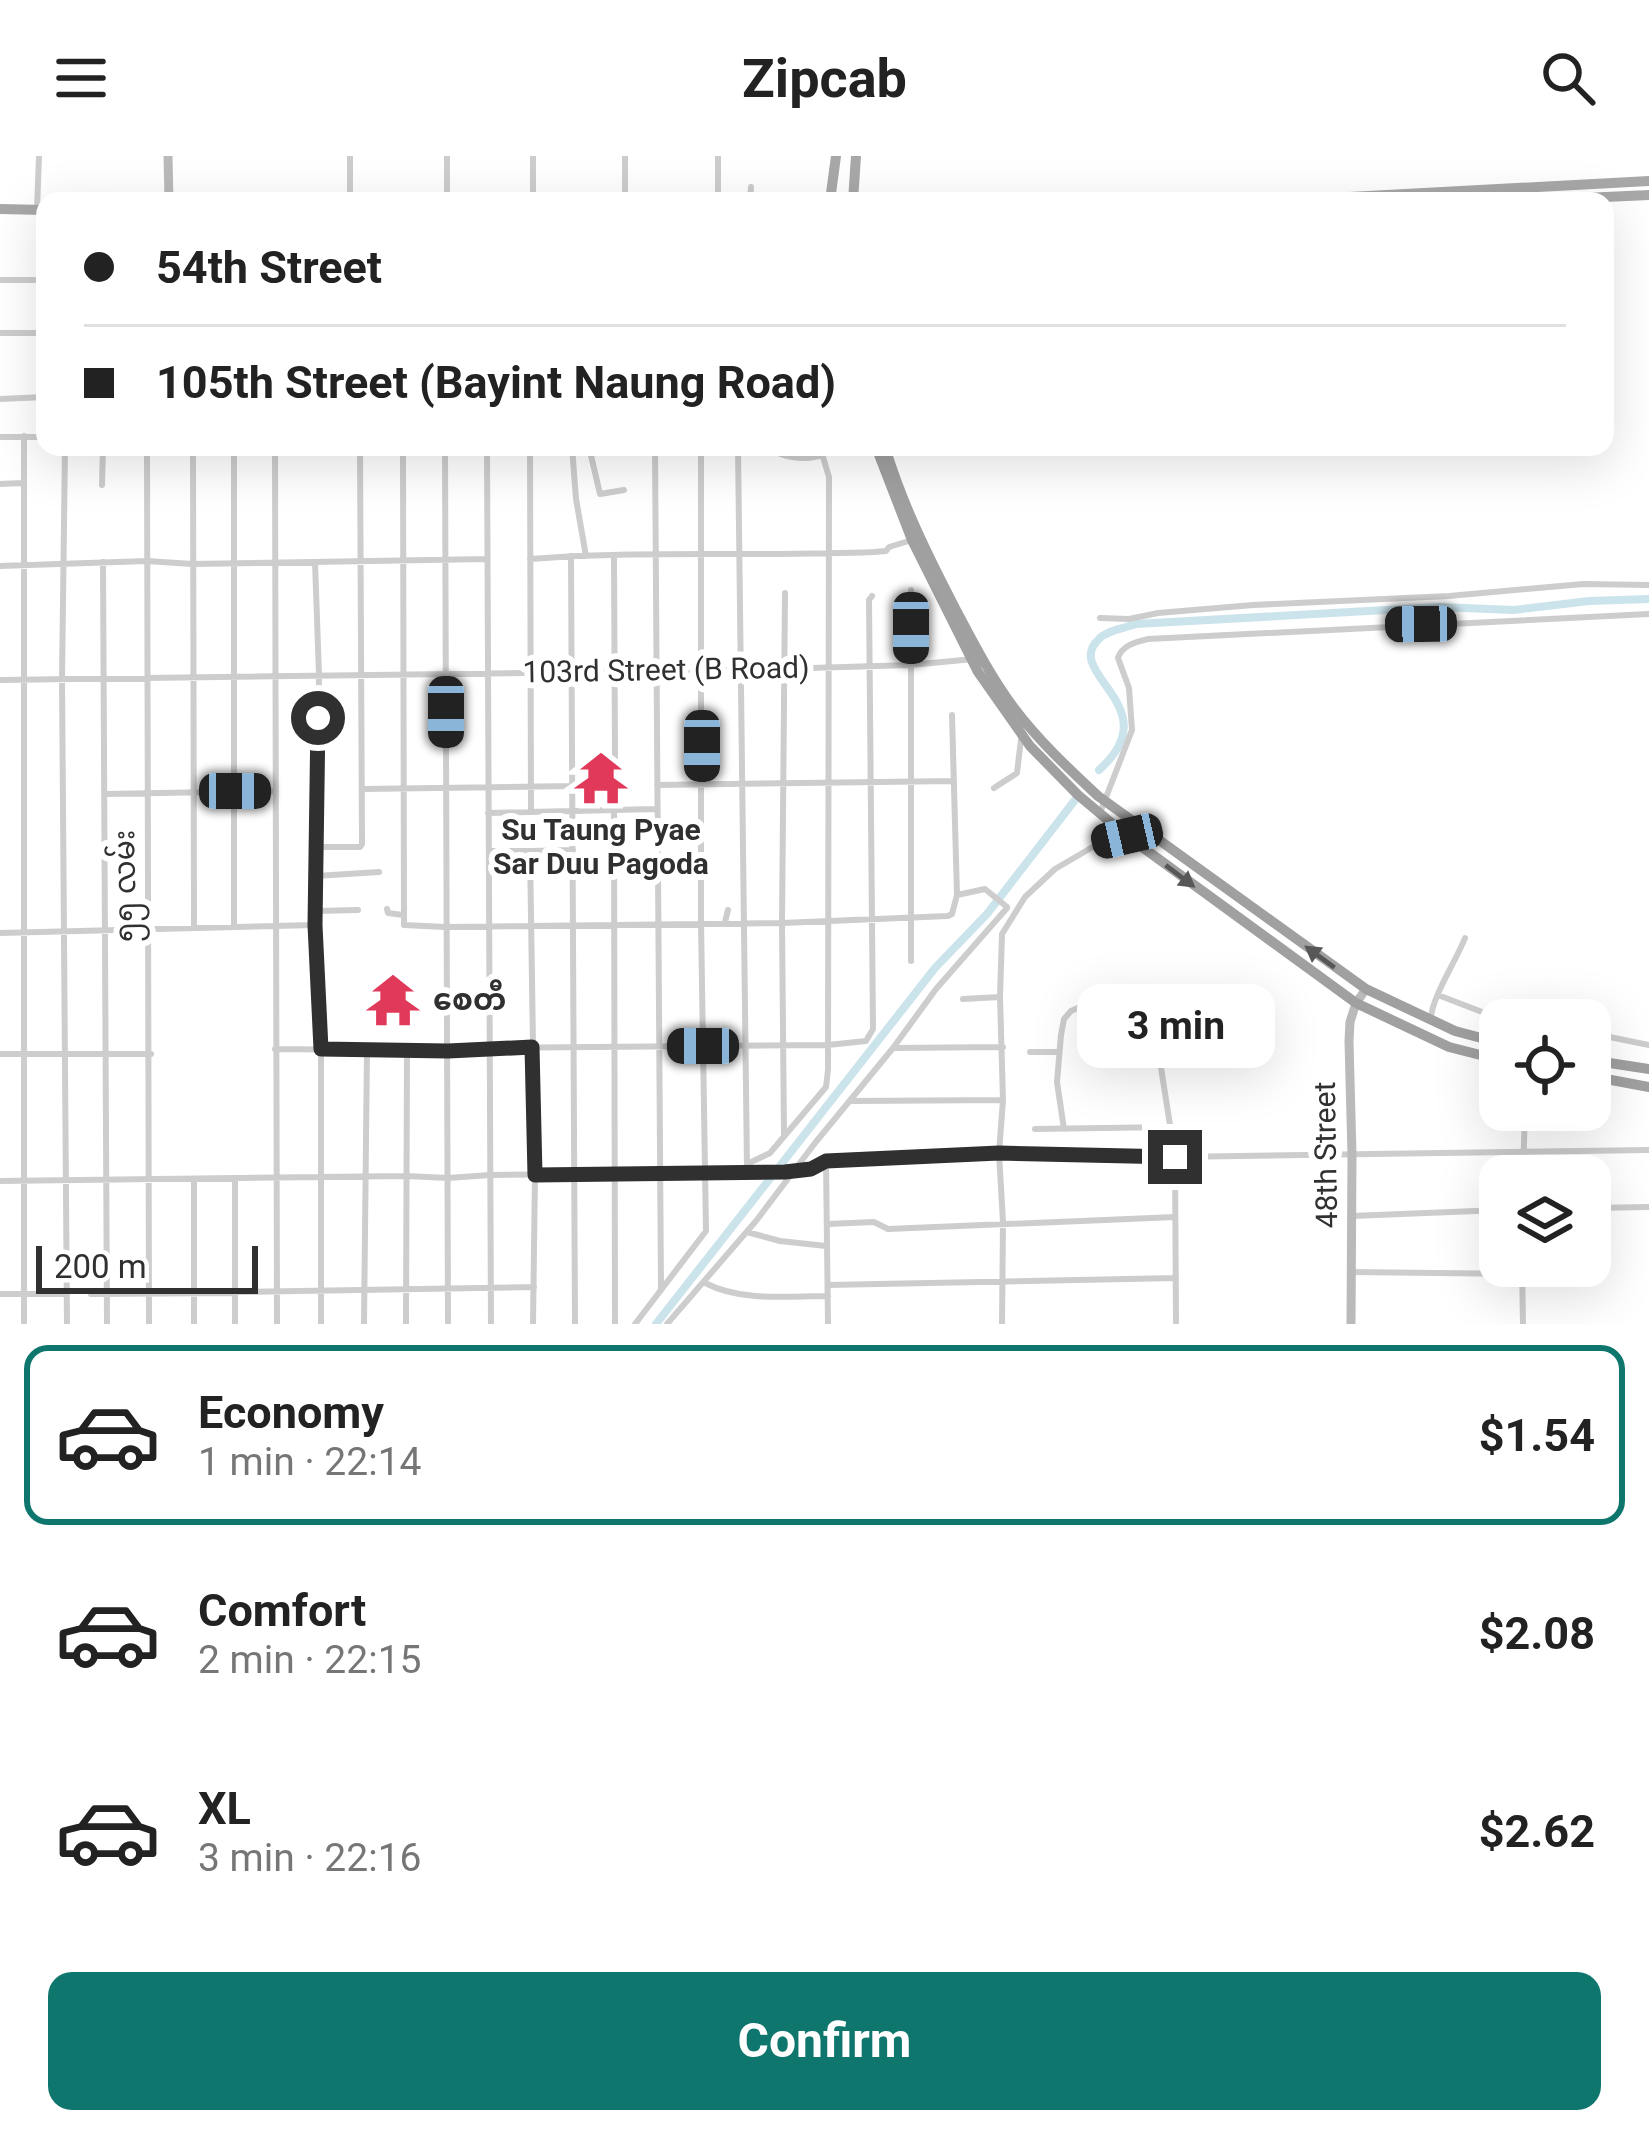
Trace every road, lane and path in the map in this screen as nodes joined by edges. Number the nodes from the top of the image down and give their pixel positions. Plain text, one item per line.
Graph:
1 (39, 156) edge
2 (168, 156) edge
3 (350, 156) edge
4 (447, 156) edge
5 (533, 156) edge
6 (625, 156) edge
7 (718, 156) edge
8 (836, 156) edge
9 (856, 156) edge
10 (1649, 181) edge
11 (751, 187) dead end
12 (41, 192) edge
13 (169, 192) edge
14 (350, 192) edge
15 (447, 192) edge
16 (533, 192) edge
17 (625, 192) edge
18 (718, 192) edge
19 (751, 192) edge
20 (831, 192) edge
21 (854, 192) edge
22 (1443, 192) edge
23 (1649, 195) edge
24 (1614, 197) edge
25 (36, 212) edge
26 (0, 213) edge
27 (0, 280) edge
28 (36, 280) edge
29 (0, 333) edge
30 (36, 333) edge
31 (36, 397) edge
32 (0, 398) edge
33 (23, 436) junction
34 (0, 437) edge
35 (36, 437) edge
36 (65, 456) edge
37 (104, 456) edge
38 (147, 456) edge
39 (194, 456) edge
40 (234, 456) edge
41 (275, 456) edge
42 (359, 456) edge
43 (403, 456) edge
44 (445, 456) edge
45 (487, 456) edge
46 (530, 456) edge
47 (573, 456) edge
48 (591, 456) edge
49 (655, 456) edge
50 (701, 456) edge
51 (738, 456) edge
52 (823, 456) edge
53 (879, 456) edge
54 (888, 456) edge
55 (22, 483) junction
56 (0, 484) edge
57 (102, 485) dead end
58 (624, 490) dead end
59 (912, 540) junction
60 (655, 554) junction
61 (702, 554) junction
62 (827, 554) junction
63 (614, 555) junction
64 (739, 555) junction
65 (571, 556) junction
66 (586, 556) junction
67 (488, 559) junction
68 (530, 559) junction
69 (360, 560) junction
70 (401, 560) junction
71 (445, 560) junction
72 (147, 561) junction
73 (275, 561) junction
74 (103, 562) junction
75 (233, 562) junction
76 (315, 562) junction
77 (62, 563) junction
78 (192, 564) junction
79 (22, 565) junction
80 (0, 566) edge
81 (1649, 585) edge
82 (911, 590) dead end
83 (785, 593) dead end
84 (872, 596) dead end
85 (1649, 614) edge
86 (1100, 618) dead end
87 (976, 658) junction
88 (910, 665) junction
89 (871, 667) junction
90 (784, 668) junction
91 (826, 668) junction
92 (656, 670) junction
93 (702, 670) junction
94 (742, 670) junction
95 (572, 671) junction
96 (615, 671) junction
97 (530, 672) junction
98 (488, 673) junction
99 (362, 674) junction
100 (405, 674) junction
101 (446, 674) junction
102 (319, 675) junction
103 (235, 676) junction
104 (275, 676) junction
105 (193, 677) junction
106 (104, 678) junction
107 (148, 678) junction
108 (62, 679) junction
109 (0, 680) edge
110 (25, 680) junction
111 (952, 715) dead end
112 (1021, 735) junction
113 (615, 758) dead end
114 (954, 781) junction
115 (872, 782) junction
116 (913, 782) junction
117 (828, 783) junction
118 (742, 784) junction
119 (784, 784) junction
120 (657, 785) junction
121 (702, 785) junction
122 (530, 786) junction
123 (573, 786) junction
124 (488, 787) junction
125 (404, 788) junction
126 (447, 788) junction
127 (994, 788) dead end
128 (362, 789) junction
129 (194, 791) junction
130 (235, 791) junction
131 (276, 791) junction
132 (148, 793) junction
133 (105, 794) junction
134 (1103, 808) junction
135 (657, 809) junction
136 (614, 811) junction
137 (488, 812) junction
138 (530, 812) junction
139 (572, 812) junction
140 (1127, 836) junction
141 (316, 847) junction
142 (573, 850) junction
143 (489, 851) junction
144 (530, 851) junction
145 (379, 872) dead end
146 (316, 876) junction
147 (957, 895) junction
148 (387, 909) dead end
149 (358, 910) dead end
150 (728, 910) dead end
151 (1011, 910) junction
152 (316, 911) junction
153 (403, 915) junction
154 (911, 919) junction
155 (871, 920) junction
156 (827, 921) junction
157 (701, 922) junction
158 (725, 922) junction
159 (744, 922) junction
160 (658, 923) junction
161 (782, 923) junction
162 (573, 924) junction
163 (613, 924) junction
164 (315, 925) junction
165 (489, 925) junction
166 (532, 925) junction
167 (276, 926) junction
168 (234, 927) junction
169 (445, 927) junction
170 (194, 928) junction
171 (150, 929) junction
172 (106, 930) junction
173 (63, 931) junction
174 (22, 932) junction
175 (0, 933) edge
176 (1465, 938) dead end
177 (911, 961) dead end
178 (1366, 989) junction
179 (1438, 995) junction
180 (1000, 997) junction
181 (963, 999) dead end
182 (1356, 1004) junction
183 (1479, 1011) edge
184 (1414, 1014) junction
185 (1431, 1022) junction
186 (1406, 1028) junction
187 (1479, 1037) edge
188 (1611, 1037) edge
189 (746, 1045) junction
190 (784, 1045) junction
191 (828, 1045) junction
192 (1649, 1045) edge
193 (659, 1046) junction
194 (703, 1046) junction
195 (532, 1047) junction
196 (574, 1047) junction
197 (615, 1047) junction
198 (1003, 1047) junction
199 (367, 1048) junction
200 (407, 1048) junction
201 (490, 1048) junction
202 (893, 1048) junction
203 (275, 1049) junction
204 (321, 1049) junction
205 (448, 1051) junction
206 (1030, 1052) dead end
207 (1059, 1052) junction
208 (0, 1054) edge
209 (24, 1054) junction
210 (66, 1054) junction
211 (105, 1054) junction
212 (151, 1054) junction
213 (1479, 1055) edge
214 (1611, 1063) edge
215 (1646, 1069) edge
216 (1611, 1080) edge
217 (1645, 1086) edge
218 (1003, 1100) junction
219 (851, 1101) junction
220 (1170, 1127) junction
221 (1035, 1129) dead end
222 (1064, 1129) junction
223 (1524, 1131) edge
224 (784, 1135) junction
225 (1649, 1150) edge
226 (1524, 1152) junction
227 (999, 1153) junction
228 (1352, 1155) junction
229 (1524, 1155) edge
230 (1175, 1157) junction
231 (826, 1161) junction
232 (747, 1168) junction
233 (795, 1171) junction
234 (704, 1173) junction
235 (576, 1174) junction
236 (616, 1174) junction
237 (660, 1174) junction
238 (490, 1175) junction
239 (535, 1175) junction
240 (406, 1176) junction
241 (321, 1177) junction
242 (366, 1177) junction
243 (278, 1178) junction
244 (448, 1178) junction
245 (150, 1179) junction
246 (194, 1179) junction
247 (236, 1179) junction
248 (26, 1180) junction
249 (66, 1180) junction
250 (106, 1180) junction
251 (0, 1181) edge
252 (1649, 1207) edge
253 (1611, 1208) edge
254 (1479, 1211) edge
255 (1352, 1216) junction
256 (1175, 1217) junction
257 (1003, 1222) junction
258 (828, 1224) junction
259 (748, 1232) junction
260 (828, 1246) junction
261 (1479, 1270) edge
262 (1351, 1272) junction
263 (1176, 1278) junction
264 (1002, 1281) junction
265 (705, 1283) junction
266 (828, 1285) junction
267 (534, 1287) junction
268 (1522, 1287) edge
269 (491, 1288) junction
270 (364, 1289) junction
271 (321, 1290) junction
272 (406, 1290) junction
273 (448, 1290) junction
274 (661, 1291) junction
275 (277, 1292) junction
276 (107, 1293) junction
277 (149, 1293) junction
278 (236, 1293) junction
279 (0, 1294) edge
280 (25, 1294) junction
281 (67, 1294) junction
282 (91, 1294) dead end
283 (194, 1294) junction
284 (828, 1296) junction
285 (24, 1324) edge
286 (67, 1324) edge
287 (107, 1324) edge
288 (149, 1324) edge
289 (194, 1324) edge
290 (236, 1324) edge
291 (277, 1324) edge
292 (321, 1324) edge
293 (364, 1324) edge
294 (406, 1324) edge
295 (448, 1324) edge
296 (491, 1324) edge
297 (533, 1324) edge
298 (575, 1324) edge
299 (615, 1324) edge
300 (635, 1324) edge
301 (667, 1324) edge
302 (828, 1324) edge
303 (1002, 1324) edge
304 (1176, 1324) edge
305 (1351, 1324) edge
306 (1523, 1324) edge

1 - 12 street
2 - 13 main road
3 - 14 street
4 - 15 street
5 - 16 street
6 - 17 street
7 - 18 street
8 - 20 main road
9 - 21 main road
10 - 22 main road
11 - 19 street
23 - 24 main road
25 - 26 main road
27 - 28 street
29 - 30 street
31 - 32 street
33 - 34 street
33 - 35 street
33 - 55 street
36 - 77 street
37 - 57 street
38 - 72 street, ၅၅ လမ်း
39 - 78 street
40 - 75 street
41 - 73 street
42 - 69 street
43 - 70 street
44 - 71 street
45 - 67 street
46 - 68 street
47 - 66 street
48 - 58 street
49 - 60 street
50 - 61 street
51 - 64 street
52 - 62 street
53 - 59 highway
54 - 87 highway
55 - 56 street
55 - 79 street
59 - 62 street
59 - 87 highway
60 - 61 street
60 - 63 street
60 - 92 street
61 - 64 street
61 - 93 street
62 - 64 street
62 - 91 street
63 - 66 street
63 - 96 street
64 - 94 street
65 - 66 street
65 - 68 street
65 - 95 street
67 - 71 street
67 - 98 street
68 - 97 street
69 - 70 street
69 - 76 street
69 - 99 street
70 - 71 street
70 - 100 street
71 - 101 street
72 - 74 street
72 - 78 street
72 - 107 street, ၅၅ လမ်း
73 - 75 street
73 - 76 street
73 - 104 street
74 - 77 street
74 - 106 street
75 - 78 street
75 - 103 street
76 - 102 street
77 - 79 street
77 - 108 street
78 - 105 street
79 - 80 street
79 - 110 street
81 - 86 street
82 - 88 street
83 - 90 street
84 - 89 street
85 - 134 street
87 - 88 street, 103rd Street (B Road)
87 - 112 highway
87 - 134 highway
88 - 89 street, 103rd Street (B Road)
88 - 116 street
89 - 91 street, 103rd Street (B Road)
89 - 115 street
90 - 91 street, 103rd Street (B Road)
90 - 94 street, 103rd Street (B Road)
90 - 119 street
91 - 117 street
92 - 93 street, 103rd Street (B Road)
92 - 96 street, 103rd Street (B Road)
92 - 120 street
93 - 94 street, 103rd Street (B Road)
93 - 121 street
94 - 118 street
95 - 96 street, 103rd Street (B Road)
95 - 97 street, 103rd Street (B Road)
95 - 123 street
96 - 113 street
97 - 98 street, 103rd Street (B Road)
97 - 122 street
98 - 101 street, 103rd Street (B Road)
98 - 124 street
99 - 100 street, 103rd Street (B Road)
99 - 102 street, 103rd Street (B Road)
99 - 128 street
100 - 101 street, 103rd Street (B Road)
100 - 125 street
101 - 126 street
102 - 104 street, 103rd Street (B Road)
102 - 141 street
103 - 104 street, 103rd Street (B Road)
103 - 105 street, 103rd Street (B Road)
103 - 130 street
104 - 131 street
105 - 107 street, 103rd Street (B Road)
105 - 129 street
106 - 107 street, 103rd Street (B Road)
106 - 108 street, 103rd Street (B Road)
106 - 133 street
107 - 132 street, ၅၅ လမ်း
108 - 110 street, 103rd Street (B Road)
108 - 173 street
109 - 110 street, 103rd Street (B Road)
110 - 174 street
111 - 114 street
112 - 127 street
112 - 134 highway
114 - 116 street
114 - 147 street
115 - 116 street
115 - 117 street
115 - 155 street
116 - 154 street
117 - 119 street
117 - 156 street
118 - 119 street
118 - 121 street
118 - 159 street
119 - 161 street
120 - 121 street
120 - 135 street
121 - 157 street
122 - 123 street
122 - 124 street
122 - 138 street
123 - 139 street
124 - 126 street
124 - 137 street
125 - 126 street
125 - 128 street
125 - 153 street
126 - 169 street
128 - 141 street
129 - 130 street
129 - 132 street
129 - 170 street
130 - 131 street
130 - 168 street
131 - 167 street
132 - 133 street
132 - 171 street, ၅၅ လမ်း
133 - 172 street
134 - 140 highway
178 -> 134 highway
135 - 136 street
135 - 160 street
136 - 139 street
136 - 163 street
137 - 138 street
137 - 143 street
138 - 139 street
139 - 142 street
140 - 151 street
140 -> 182 highway
141 - 146 street
142 - 144 street
142 - 162 street
143 - 144 street
143 - 165 street
144 - 166 street
145 - 146 street
146 - 152 street
147 - 151 street
147 - 154 street
148 - 153 street
149 - 152 street
150 - 158 street
151 - 180 street
151 - 202 street
152 - 164 street
153 - 169 street
154 - 155 street
154 - 177 street
155 - 156 street
155 - 191 street
156 - 161 street
156 - 191 street
157 - 158 street
157 - 160 street
157 - 194 street
158 - 159 street
159 - 161 street
159 - 189 street
160 - 163 street
160 - 193 street
161 - 190 street
162 - 163 street
162 - 166 street
162 - 196 street
163 - 197 street
164 - 167 street
164 - 204 street
165 - 166 street
165 - 169 street
165 - 201 street
166 - 195 street
167 - 168 street
167 - 203 street
168 - 170 street
169 - 205 street
170 - 171 street
171 - 172 street
171 - 212 street, ၅၅ လမ်း
172 - 173 street
172 - 211 street
173 - 174 street
173 - 210 street
174 - 175 street
174 - 209 street
176 - 179 street
178 - 182 main road, 48th Street
178 - 184 highway
179 - 183 street
179 - 185 street
180 - 181 street
180 - 198 street
182 - 186 highway
182 - 228 main road, 48th Street
184 - 185 highway
184 - 186 highway
185 - 187 highway
186 - 213 highway
188 - 192 street
189 - 190 street
189 - 194 street
189 - 232 street
190 - 191 street
190 - 224 street
191 - 224 street
193 - 194 street
193 - 197 street
193 - 237 street
194 - 234 street
195 - 196 street
195 - 201 street
195 - 239 street
196 - 197 street
196 - 235 street
197 - 236 street
198 - 202 street
198 - 218 street
199 - 200 street
199 - 204 street
199 - 242 street
200 - 205 street
200 - 240 street
201 - 205 street
201 - 238 street
202 - 219 street
203 - 204 street
203 - 243 street
204 - 241 street
205 - 244 street
206 - 207 street
207 - 220 street
207 - 222 street
208 - 209 street
209 - 210 street
209 - 248 street
210 - 211 street
210 - 249 street
211 - 212 street
211 - 250 street
212 - 245 street, ၅၅ လမ်း
214 - 215 highway
215 - 217 highway
216 - 217 highway
218 - 219 street
218 - 227 street
219 - 233 street
220 - 222 street
220 - 230 street
221 - 222 street
223 - 226 street
224 - 232 street
225 - 226 street
226 - 228 street
226 - 229 street
227 - 230 street
227 - 231 street
227 - 257 street
228 - 230 street
228 - 255 main road, 48th Street
230 - 256 street
231 - 233 street
231 - 258 street
232 - 233 street
232 - 234 street
233 - 259 street
234 - 237 street
234 - 274 street
235 - 236 street
235 - 239 street
235 - 298 street
236 - 237 street
236 - 299 street
237 - 274 street
238 - 239 street
238 - 244 street
238 - 269 street
239 - 267 street
240 - 242 street
240 - 244 street
240 - 272 street
241 - 242 street
241 - 243 street
241 - 271 street
242 - 270 street
243 - 247 street
243 - 275 street
244 - 273 street
245 - 246 street
245 - 250 street
245 - 277 street, ၅၅ လမ်း
246 - 247 street
246 - 283 street
247 - 278 street
248 - 249 street
248 - 251 street
248 - 280 street
249 - 250 street
249 - 281 street
250 - 276 street
252 - 253 street
254 - 255 street
255 - 262 main road, 48th Street
256 - 257 street
256 - 263 street
257 - 258 street
257 - 264 street
258 - 260 street
259 - 260 street
259 - 265 street
260 - 266 street
261 - 262 street
262 - 305 main road, 48th Street
263 - 264 street
263 - 304 street
264 - 266 street
264 - 303 street
265 - 284 street
265 - 301 street
266 - 284 street
267 - 269 street
267 - 297 street
268 - 306 street
269 - 273 street
269 - 296 street
270 - 271 street
270 - 272 street
270 - 293 street
271 - 275 street
271 - 292 street
272 - 273 street
272 - 294 street
273 - 295 street
274 - 300 street
275 - 278 street
275 - 291 street
276 - 277 street
276 - 282 street
276 - 287 street
277 - 283 street
277 - 288 street, ၅၅ လမ်း
278 - 283 street
278 - 290 street
279 - 280 street
280 - 281 street
280 - 285 street
281 - 286 street
283 - 289 street
284 - 302 street

